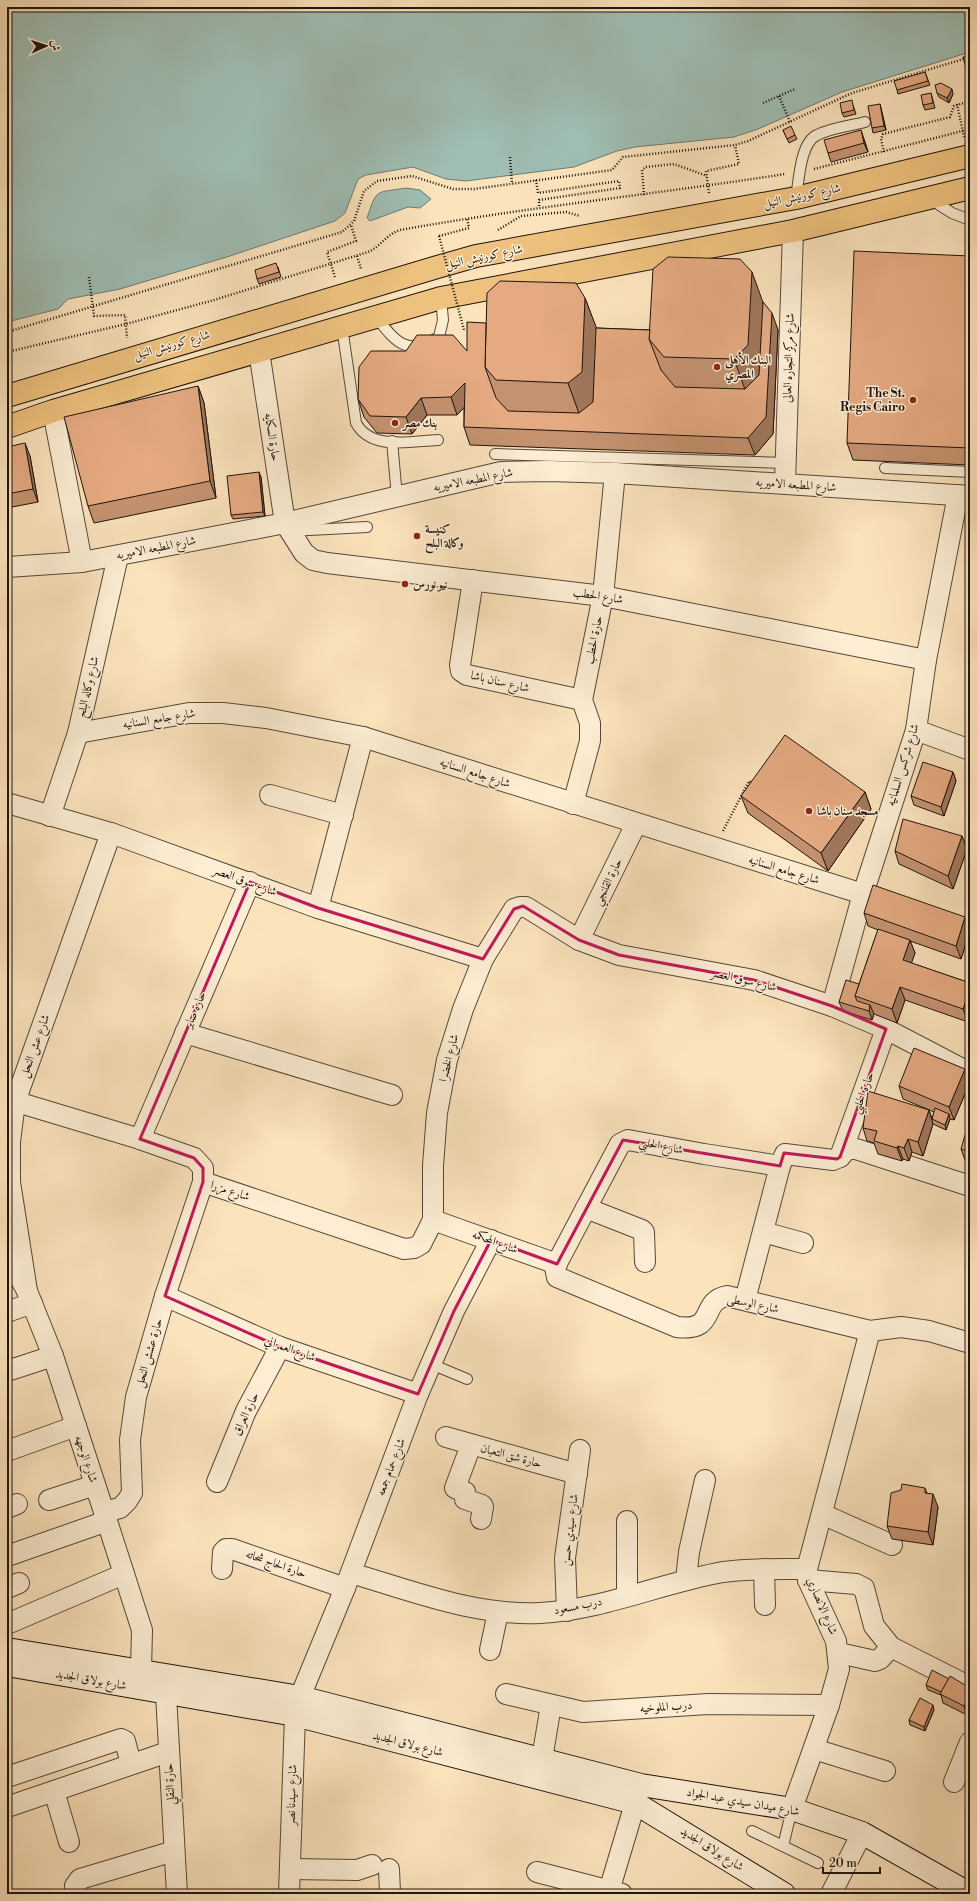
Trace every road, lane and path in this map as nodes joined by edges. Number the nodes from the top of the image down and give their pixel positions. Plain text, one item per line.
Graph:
1 (970, 58) edge
2 (795, 89) dead end
3 (779, 96) junction
4 (970, 100) edge
5 (764, 103) dead end
6 (958, 104) junction
7 (790, 122) junction
8 (865, 122) dead end
9 (735, 145) junction
10 (967, 147) edge
11 (510, 156) dead end
12 (886, 158) dead end
13 (707, 176) junction
14 (536, 180) junction
15 (512, 184) junction
16 (970, 188) edge
17 (644, 195) dead end
18 (796, 198) junction
19 (930, 199) junction
20 (540, 208) dead end
21 (712, 214) junction
22 (467, 218) dead end
23 (970, 220) edge
24 (351, 225) junction
25 (793, 231) junction
26 (89, 277) dead end
27 (340, 295) junction
28 (441, 298) junction
29 (92, 307) junction
30 (376, 317) junction
31 (342, 327) junction
32 (469, 329) edge
33 (7, 332) edge
34 (259, 351) junction
35 (129, 358) junction
36 (69, 376) junction
37 (7, 380) edge
38 (7, 396) edge
39 (52, 411) junction
40 (7, 427) edge
41 (438, 440) dead end
42 (392, 442) junction
43 (495, 454) dead end
44 (786, 463) junction
45 (885, 468) dead end
46 (970, 472) edge
47 (615, 473) junction
48 (785, 484) junction
49 (397, 496) junction
50 (964, 496) edge
51 (287, 527) junction
52 (367, 527) dead end
53 (118, 556) junction
54 (82, 562) junction
55 (7, 567) edge
56 (473, 580) junction
57 (603, 596) junction
58 (926, 660) junction
59 (582, 700) junction
60 (916, 730) junction
61 (78, 733) junction
62 (363, 737) junction
63 (970, 750) edge
64 (759, 788) edge
65 (270, 796) dead end
66 (7, 802) edge
67 (573, 804) junction
68 (343, 815) junction
69 (50, 816) junction
70 (636, 824) junction
71 (111, 833) junction
72 (714, 848) junction
73 (250, 882) junction
74 (863, 894) junction
75 (318, 908) junction
76 (514, 909) joint
77 (579, 940) junction
78 (483, 959) junction
79 (832, 1006) junction
80 (886, 1029) junction
81 (185, 1033) junction
82 (970, 1073) edge
83 (392, 1095) dead end
84 (11, 1100) edge
85 (140, 1139) junction
86 (840, 1157) junction
87 (780, 1166) junction
88 (203, 1182) junction
89 (970, 1186) edge
90 (586, 1208) junction
91 (433, 1220) junction
92 (763, 1232) junction
93 (492, 1240) junction
94 (803, 1243) dead end
95 (7, 1255) edge
96 (645, 1262) dead end
97 (557, 1271) junction
98 (165, 1296) junction
99 (30, 1297) junction
100 (745, 1300) junction
101 (7, 1312) edge
102 (870, 1331) junction
103 (970, 1342) edge
104 (280, 1347) junction
105 (53, 1356) junction
106 (431, 1364) junction
107 (7, 1371) edge
108 (467, 1379) dead end
109 (418, 1394) junction
110 (76, 1426) junction
111 (446, 1437) dead end
112 (471, 1445) junction
113 (580, 1450) dead end
114 (7, 1451) edge
115 (577, 1474) junction
116 (705, 1480) dead end
117 (217, 1482) dead end
118 (95, 1485) junction
119 (50, 1500) dead end
120 (822, 1514) junction
121 (105, 1517) junction
122 (481, 1519) dead end
123 (627, 1521) dead end
124 (892, 1545) dead end
125 (7, 1556) edge
126 (222, 1569) dead end
127 (764, 1569) junction
128 (124, 1574) junction
129 (808, 1574) junction
130 (686, 1580) junction
131 (348, 1581) junction
132 (627, 1596) junction
133 (765, 1605) dead end
134 (567, 1611) junction
135 (498, 1612) junction
136 (7, 1624) edge
137 (891, 1647) junction
138 (7, 1649) edge
139 (490, 1650) dead end
140 (839, 1653) junction
141 (7, 1665) edge
142 (141, 1670) junction
143 (165, 1683) junction
144 (970, 1687) edge
145 (506, 1694) dead end
146 (552, 1705) junction
147 (829, 1705) junction
148 (298, 1706) junction
149 (970, 1742) edge
150 (814, 1749) junction
151 (168, 1752) junction
152 (542, 1759) junction
153 (131, 1764) junction
154 (885, 1771) dead end
155 (7, 1777) edge
156 (954, 1782) dead end
157 (54, 1790) junction
158 (638, 1794) junction
159 (7, 1807) edge
160 (792, 1808) junction
161 (752, 1831) dead end
162 (862, 1833) junction
163 (69, 1842) dead end
164 (783, 1846) junction
165 (174, 1851) junction
166 (818, 1863) dead end
167 (290, 1869) junction
168 (537, 1872) dead end
169 (569, 1888) edge
170 (616, 1893) edge
171 (77, 1894) edge
172 (177, 1894) edge
173 (289, 1894) edge
174 (390, 1894) edge
175 (784, 1894) edge
176 (831, 1894) edge
177 (970, 1894) edge

1 - 7 path
2 - 3 path
3 - 5 path
3 - 7 path
4 - 6 path
6 - 10 path
6 - 12 path
7 - 9 path
8 - 18 lane
9 - 13 path
9 - 14 path
10 - 18 highway, شارع كورنيش النيل
11 - 15 path
13 - 17 path
13 - 21 path
14 - 15 path
14 - 20 path
15 - 24 path
16 - 19 highway
18 - 21 highway, شارع كورنيش النيل
19 - 23 lane
19 - 25 highway
21 - 27 highway, شارع كورنيش النيل
22 - 32 path, bridge
24 - 27 path
24 - 29 path
25 - 28 highway
25 - 44 street, شارع مركز التجاره العالى
26 - 29 path
27 - 35 highway, شارع كورنيش النيل
28 - 30 highway
28 - 30 lane
29 - 33 path
29 - 35 path
30 - 31 highway
31 - 34 highway
31 - 42 lane
34 - 39 highway
34 - 51 street, حارة السكايه
35 - 36 highway, شارع كورنيش النيل
36 - 37 highway
36 - 38 highway, شارع كورنيش النيل
39 - 40 highway
39 - 54 street
41 - 42 lane
42 - 49 lane
43 - 44 lane
44 - 48 street, شارع مركز التجاره العالى
45 - 46 lane
47 - 48 street, شارع المطبعه الاميريه
47 - 49 street, شارع المطبعه الاميريه
47 - 57 street, حارة الحطب
48 - 50 street, شارع المطبعه الاميريه
49 - 51 street, شارع المطبعه الاميريه
50 - 58 street, شارع شركس السلمانيه
51 - 52 lane
51 - 53 street, شارع المطبعه الاميريه
51 - 56 street, شارع الحطب
53 - 54 street, شارع المطبعه الاميريه
53 - 61 street, شارع وكاله البلح
54 - 55 street, شارع المطبعه الاميريه
56 - 57 street, شارع الحطب
56 - 59 street, شارع سنان باشا
57 - 58 street, شارع الحطب
57 - 59 street, حارة الحطب
58 - 60 street, شارع شركس السلمانيه
59 - 67 street
60 - 63 street
60 - 74 street, شارع شركس السلمانيه
61 - 62 street, شارع جامع السنانيه
61 - 69 street, شارع وكاله البلح
62 - 67 street, شارع جامع السنانيه
62 - 68 street
64 - 72 path
65 - 68 street
66 - 69 street, شارع سوق العصر
67 - 70 street, شارع جامع السنانيه
68 - 75 street
69 - 71 street, شارع سوق العصر
70 - 72 street, شارع جامع السنانيه
70 - 77 street, حارة القلنجي
71 - 73 street, شارع سوق العصر
71 - 84 street, شارع عش النحل
72 - 74 street, شارع جامع السنانيه
73 - 75 street, شارع سوق العصر
73 - 81 street, حارة صابر
74 - 79 street, شارع شركس السلمانيه
75 - 78 street, شارع سوق العصر
76 - 77 street, شارع سوق العصر
76 - 78 street, شارع الخضرا
77 - 79 street, شارع سوق العصر
78 - 91 street, شارع الخضرا
79 - 80 street, شارع سوق العصر
80 - 82 street, شارع سوق العصر
80 - 86 street, حارة الحلبي
81 - 83 street
81 - 85 street, حارة صابر
84 - 85 street, شارع مزرا
84 - 99 street, شارع عش النحل
85 - 88 street, شارع مزرا
86 - 87 street
86 - 89 street
87 - 90 street, شارع الحلبي
87 - 92 street
88 - 91 street, شارع مزرا
88 - 98 street, حارة عشش النحل
90 - 96 street
90 - 97 street, شارع الحلبي
91 - 93 street, شارع المحكمه
92 - 94 street
92 - 100 street
93 - 97 street, شارع المحكمه
93 - 106 street, شارع حمام جمعه
95 - 99 street, شارع الوجهه
97 - 100 street, شارع الوسطى
98 - 104 street, شارع العمراني
98 - 121 street, حارة عشش النحل
99 - 101 street
99 - 105 street, شارع الوجهه
100 - 102 street, شارع الوسطى
102 - 103 street, شارع الوسطى
102 - 120 street, شارع الانصاري
104 - 109 street, شارع العمراني
104 - 117 street, حارة العراق
105 - 107 street
105 - 110 street, شارع الوجهه
106 - 108 lane
106 - 109 street, شارع حمام جمعه
109 - 131 street, شارع حمام جمعه
110 - 114 street
110 - 118 street, شارع الوجهه
111 - 112 street, حارة شق التعبان
112 - 115 street, حارة شق التعبان
112 - 122 street
113 - 115 street, شارع سيدي حسن
115 - 134 street, شارع سيدي حسن
116 - 130 street
118 - 119 street
118 - 121 street, شارع الوجهه
120 - 124 street
120 - 129 street, شارع الانصاري
121 - 125 street, حارة عشش النحل
121 - 128 street, شارع الوجهه
123 - 132 street
126 - 131 street, حارة الحاج شحاته
127 - 129 street, درب مسعود
127 - 130 street, درب مسعود
127 - 133 street
128 - 136 street
128 - 142 street, شارع الوجهه
129 - 137 street, درب مسعود
129 - 140 street, شارع الانصاري
130 - 132 street, درب مسعود
131 - 135 street, درب مسعود
131 - 148 street, شارع حمام جمعه
132 - 134 street, درب مسعود
134 - 135 street, درب مسعود
135 - 139 street
137 - 140 street
137 - 144 street
138 - 142 street, شارع بولاق الجديد
140 - 147 street, شارع الانصاري
141 - 143 street, شارع بولاق الجديد
142 - 143 street, شارع بولاق الجديد
143 - 148 street, شارع بولاق الجديد
143 - 151 street, حارة النقلي
145 - 146 street, درب الملوخيه
146 - 147 street, درب الملوخيه
146 - 152 street
147 - 150 street, شارع الانصاري
148 - 152 street, شارع بولاق الجديد
148 - 158 street, شارع بولاق الجديد
148 - 167 street, شارع سيدنا نصر
149 - 156 street
150 - 154 street
150 - 160 street, شارع الانصاري
151 - 153 street
151 - 165 street, حارة النقلي
152 - 158 street, شارع بولاق الجديد
153 - 155 street
153 - 157 street
157 - 159 street
157 - 163 street
158 - 160 street, شارع ميدان سيدي عبد الجواد
158 - 170 street
158 - 175 street, شارع بولاق الجديد
160 - 162 street, شارع ميدان سيدي عبد الجواد
160 - 164 lane
161 - 164 lane
162 - 176 street
162 - 177 street, شارع ميدان سيدي عبد الجواد
164 - 166 lane
165 - 171 street
165 - 172 street, حارة النقلي
167 - 173 street, شارع سيدنا نصر
167 - 174 street
168 - 169 street
169 - 170 street

